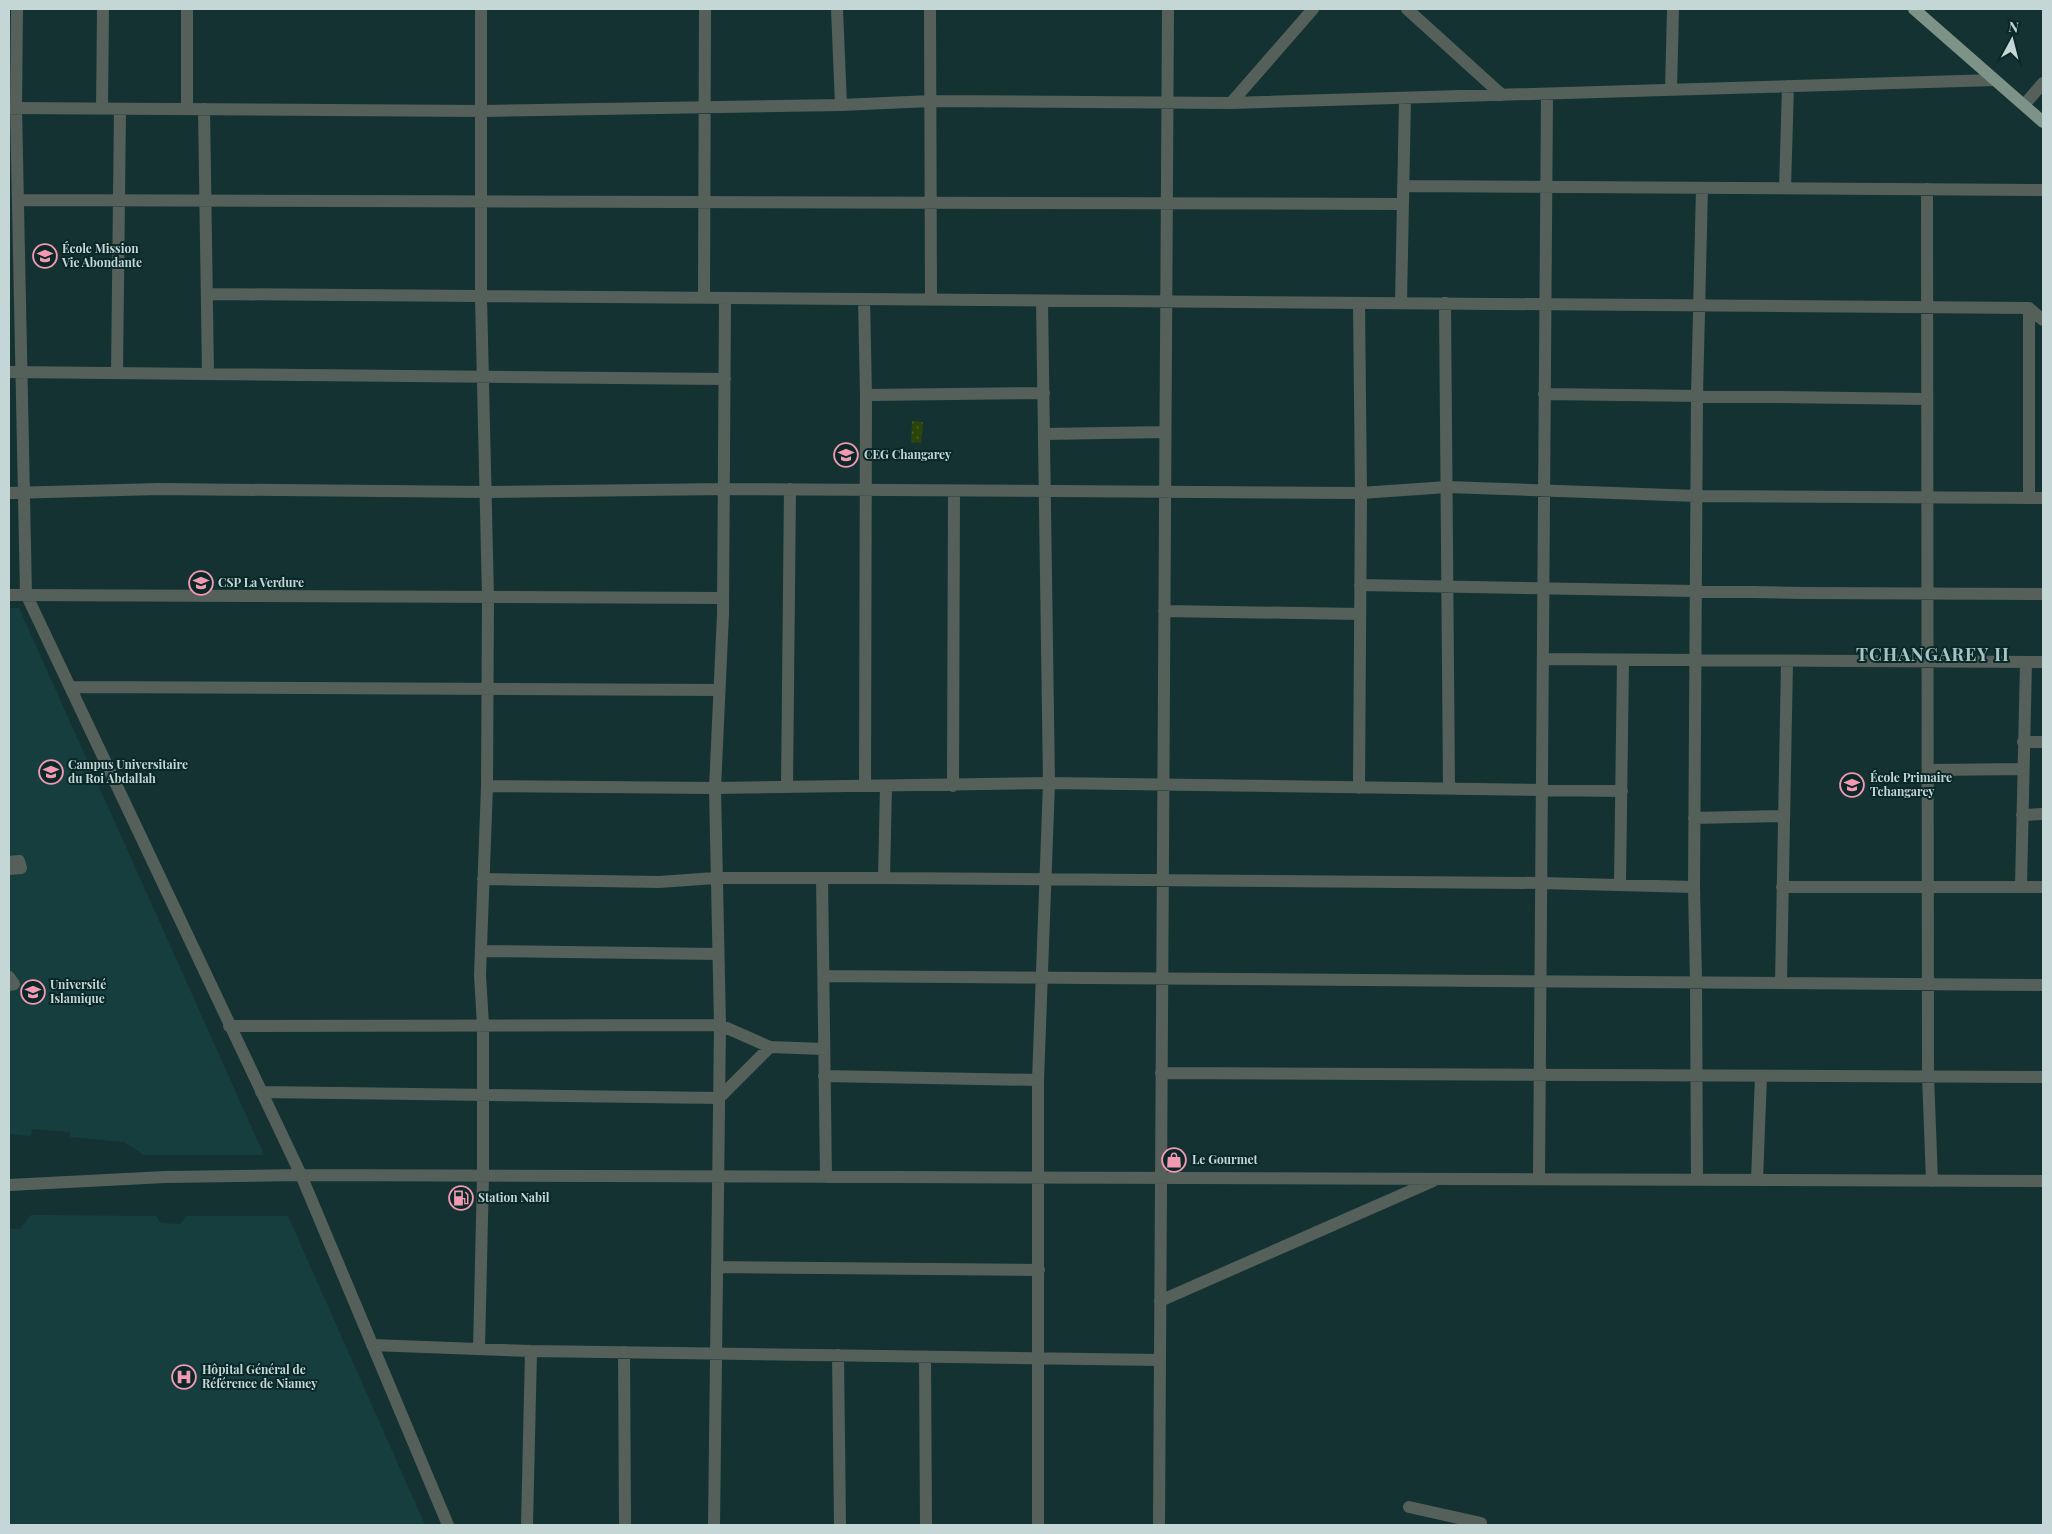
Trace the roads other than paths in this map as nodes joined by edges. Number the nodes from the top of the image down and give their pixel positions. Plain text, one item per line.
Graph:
1 (17, 9) edge
2 (103, 9) edge
3 (187, 9) edge
4 (481, 9) edge
5 (705, 9) edge
6 (837, 9) edge
7 (930, 9) edge
8 (1168, 9) edge
9 (1313, 9) edge
10 (1407, 9) edge
11 (1673, 9) edge
12 (1914, 9) edge
13 (1995, 80) junction
14 (2043, 83) edge
15 (1788, 86) junction
16 (1671, 90) junction
17 (1546, 94) junction
18 (1502, 95) junction
19 (1405, 98) junction
20 (931, 102) junction
21 (1167, 103) junction
22 (1231, 103) junction
23 (840, 105) junction
24 (2024, 106) junction
25 (12, 108) edge
26 (705, 108) junction
27 (102, 109) junction
28 (120, 109) junction
29 (187, 109) junction
30 (204, 109) junction
31 (482, 111) junction
32 (2043, 122) edge
33 (1404, 186) junction
34 (1546, 187) junction
35 (1702, 188) junction
36 (1785, 188) junction
37 (1927, 189) junction
38 (2043, 190) edge
39 (20, 200) junction
40 (119, 201) junction
41 (206, 201) junction
42 (482, 201) junction
43 (704, 203) junction
44 (931, 203) junction
45 (1167, 204) junction
46 (1403, 204) junction
47 (14, 288) edge
48 (207, 294) junction
49 (481, 296) junction
50 (704, 298) junction
51 (725, 298) junction
52 (864, 299) junction
53 (931, 300) junction
54 (1042, 301) junction
55 (1166, 302) junction
56 (1359, 303) junction
57 (1445, 303) junction
58 (1402, 304) junction
59 (1545, 305) junction
60 (1700, 306) junction
61 (1927, 308) junction
62 (2029, 308) junction
63 (2043, 320) edge
64 (15, 372) edge
65 (116, 373) junction
66 (208, 374) junction
67 (484, 376) junction
68 (725, 379) junction
69 (1044, 393) junction
70 (1544, 394) junction
71 (866, 395) junction
72 (1698, 395) junction
73 (1927, 399) junction
74 (1165, 432) junction
75 (1045, 434) junction
76 (1447, 488) junction
77 (724, 489) junction
78 (790, 489) junction
79 (866, 490) junction
80 (954, 491) junction
81 (1046, 491) junction
82 (487, 492) junction
83 (1544, 492) junction
84 (9, 493) edge
85 (1165, 493) junction
86 (1361, 493) junction
87 (24, 494) junction
88 (1697, 496) junction
89 (1928, 498) junction
90 (2029, 498) junction
91 (2043, 498) edge
92 (1360, 586) junction
93 (1448, 588) junction
94 (1543, 589) junction
95 (1696, 591) junction
96 (1928, 593) junction
97 (9, 594) edge
98 (26, 594) junction
99 (2043, 594) edge
100 (488, 597) junction
101 (723, 598) junction
102 (1164, 611) junction
103 (1360, 614) junction
104 (1543, 659) junction
105 (1623, 660) junction
106 (1696, 662) junction
107 (1787, 662) junction
108 (1928, 662) junction
109 (2026, 662) junction
110 (2043, 662) edge
111 (72, 687) junction
112 (487, 689) junction
113 (719, 690) junction
114 (2023, 742) junction
115 (2043, 742) edge
116 (2023, 769) junction
117 (1928, 770) junction
118 (1049, 783) junction
119 (1163, 784) junction
120 (487, 786) junction
121 (865, 786) junction
122 (886, 786) junction
123 (953, 786) junction
124 (787, 787) junction
125 (715, 788) junction
126 (1359, 788) junction
127 (1449, 790) junction
128 (1542, 790) junction
129 (1622, 791) junction
130 (2043, 814) edge
131 (2022, 815) junction
132 (1784, 816) junction
133 (1694, 818) junction
134 (9, 862) edge
135 (9, 869) edge
136 (715, 878) junction
137 (822, 878) junction
138 (884, 878) junction
139 (483, 879) junction
140 (1045, 879) junction
141 (1163, 881) junction
142 (1541, 883) junction
143 (1620, 884) junction
144 (2043, 886) edge
145 (1694, 887) junction
146 (1782, 887) junction
147 (1928, 887) junction
148 (2021, 887) junction
149 (481, 951) junction
150 (718, 954) junction
151 (824, 976) junction
152 (1040, 976) junction
153 (9, 977) edge
154 (1162, 978) junction
155 (1540, 980) junction
156 (1696, 981) junction
157 (1781, 982) junction
158 (1928, 984) junction
159 (2043, 984) edge
160 (9, 985) edge
161 (483, 1025) junction
162 (229, 1026) junction
163 (720, 1026) junction
164 (770, 1047) junction
165 (824, 1049) junction
166 (1161, 1073) junction
167 (1540, 1075) junction
168 (1696, 1075) junction
169 (824, 1076) junction
170 (1761, 1076) junction
171 (1928, 1076) junction
172 (2043, 1076) edge
173 (1038, 1080) junction
174 (261, 1092) junction
175 (483, 1095) junction
176 (719, 1098) junction
177 (301, 1175) junction
178 (483, 1176) junction
179 (718, 1176) junction
180 (826, 1177) junction
181 (1039, 1178) junction
182 (1161, 1178) junction
183 (1437, 1179) junction
184 (1539, 1179) junction
185 (1696, 1180) junction
186 (1757, 1180) junction
187 (1932, 1181) junction
188 (2043, 1181) edge
189 (9, 1184) edge
190 (716, 1267) junction
191 (1039, 1270) junction
192 (1160, 1301) junction
193 (372, 1345) junction
194 (479, 1349) junction
195 (531, 1351) junction
196 (624, 1352) junction
197 (715, 1354) junction
198 (838, 1355) junction
199 (925, 1356) junction
200 (1039, 1358) junction
201 (1160, 1360) junction
202 (1409, 1508) dead end
203 (448, 1525) edge
204 (527, 1525) edge
205 (626, 1525) edge
206 (714, 1525) edge
207 (840, 1525) edge
208 (926, 1525) edge
209 (1038, 1525) edge
210 (1159, 1525) edge
211 (1480, 1525) edge

1 - 25 street
2 - 27 street
3 - 29 street
4 - 31 street
5 - 26 street
6 - 23 street
7 - 20 street
8 - 21 street
9 - 22 street
10 - 18 street
11 - 16 street
12 - 13 main road
13 - 15 street
13 - 24 main road
14 - 24 street
15 - 16 street
15 - 36 street
16 - 17 street
17 - 18 street
17 - 34 street
18 - 19 street
19 - 22 street
19 - 33 street
20 - 21 street
20 - 23 street
20 - 44 street
21 - 22 street
21 - 45 street
23 - 26 street
24 - 32 main road
25 - 27 street
25 - 39 street
26 - 31 street
26 - 43 street
27 - 28 street
28 - 29 street
28 - 40 street
29 - 30 street
30 - 31 street
30 - 41 street
31 - 42 street
33 - 34 street
33 - 46 street
34 - 35 street
34 - 59 street
35 - 36 street
35 - 60 street
36 - 37 street
37 - 38 street
37 - 61 street
39 - 40 street
39 - 47 street
40 - 41 street
40 - 65 street
41 - 42 street
41 - 48 street
42 - 43 street
42 - 49 street
43 - 44 street
43 - 50 street
44 - 45 street
44 - 53 street
45 - 46 street
45 - 55 street
46 - 58 street
47 - 64 street
48 - 49 street
48 - 66 street
49 - 50 street
49 - 67 street
50 - 51 street
51 - 52 street
51 - 68 street
52 - 53 street
52 - 71 street
53 - 54 street
54 - 55 street
54 - 69 street
55 - 56 street
55 - 74 street
56 - 58 street
56 - 86 street
57 - 58 street
57 - 59 street
57 - 76 street
59 - 60 street
59 - 70 street
60 - 61 street
60 - 72 street
61 - 62 street
61 - 73 street
62 - 63 street
62 - 90 street
64 - 65 street
64 - 87 street
65 - 66 street
66 - 67 street
67 - 68 street
67 - 82 street
68 - 77 street
69 - 71 street
69 - 75 street
70 - 72 street
70 - 83 street
71 - 79 street
72 - 73 street
72 - 88 street
73 - 89 street
74 - 75 street
74 - 85 street
75 - 81 street
76 - 83 street
76 - 86 street
76 - 93 street
77 - 78 street
77 - 82 street
77 - 101 street
78 - 79 street
78 - 124 street
79 - 80 street
79 - 121 street
80 - 81 street
80 - 123 street
81 - 85 street
81 - 118 street
82 - 87 street
82 - 100 street
83 - 88 street
83 - 94 street
84 - 87 street
85 - 86 street
85 - 102 street
86 - 92 street
87 - 98 street
88 - 89 street
88 - 95 street
89 - 90 street
89 - 96 street
90 - 91 street
92 - 93 street
92 - 103 street
93 - 94 street
93 - 127 street
94 - 95 street
94 - 104 street
95 - 96 street
95 - 106 street
96 - 99 street
96 - 108 street
97 - 98 street
98 - 100 street
98 - 111 street
100 - 101 street
100 - 112 street
101 - 113 street
102 - 103 street
102 - 119 street
103 - 126 street
104 - 105 street
104 - 128 street
105 - 106 street
105 - 129 street
106 - 107 street
106 - 133 street
107 - 108 street
107 - 132 street
108 - 109 street
108 - 117 street
109 - 110 street
109 - 114 street
111 - 112 street
111 - 162 street
112 - 113 street
112 - 120 street
113 - 125 street
114 - 115 street
114 - 116 street
116 - 117 street
116 - 131 street
117 - 147 street
118 - 119 street
118 - 123 street
118 - 140 street
119 - 126 street
119 - 141 street
120 - 125 street
120 - 139 street
121 - 122 street
121 - 124 street
122 - 123 street
122 - 138 street
124 - 125 street
125 - 136 street
126 - 127 street
127 - 128 street
128 - 129 street
128 - 142 street
129 - 143 street
130 - 131 street
131 - 148 street
132 - 133 street
132 - 146 street
133 - 145 street
134 - 135 street
136 - 137 street
136 - 139 street
136 - 150 street
137 - 138 street
137 - 151 street
138 - 140 street
139 - 149 street
140 - 141 street
140 - 152 street
141 - 142 street
141 - 154 street
142 - 143 street
142 - 155 street
143 - 145 street
144 - 148 street
145 - 156 street
146 - 147 street
146 - 157 street
147 - 148 street
147 - 158 street
149 - 150 street
149 - 161 street
150 - 163 street
151 - 152 street
151 - 165 street
152 - 154 street
152 - 173 street
153 - 160 street
154 - 155 street
154 - 166 street
155 - 156 street
155 - 167 street
156 - 157 street
156 - 168 street
157 - 158 street
158 - 159 street
158 - 171 street
161 - 162 street
161 - 163 street
161 - 175 street
162 - 174 street
163 - 164 street
163 - 176 street
164 - 165 street
164 - 176 street
165 - 169 street
166 - 167 street
166 - 182 street
167 - 168 street
167 - 184 street
168 - 170 street
168 - 185 street
169 - 173 street
169 - 180 street
170 - 171 street
170 - 186 street
171 - 172 street
171 - 187 street
173 - 181 street
174 - 175 street
174 - 177 street
175 - 176 street
175 - 178 street
176 - 179 street
177 - 178 street
177 - 189 street
177 - 193 street
178 - 179 street
178 - 194 street
179 - 180 street
179 - 190 street
180 - 181 street
181 - 182 street
181 - 191 street
182 - 183 street
182 - 192 street
183 - 184 street
183 - 192 street
184 - 185 street
185 - 186 street
186 - 187 street
187 - 188 street
190 - 191 street
190 - 197 street
191 - 200 street
192 - 201 street
193 - 194 street
193 - 203 street
194 - 195 street
195 - 196 street
195 - 204 street
196 - 197 street
196 - 205 street
197 - 198 street
197 - 206 street
198 - 199 street
198 - 207 street
199 - 200 street
199 - 208 street
200 - 201 street
200 - 209 street
201 - 210 street
202 - 211 street

